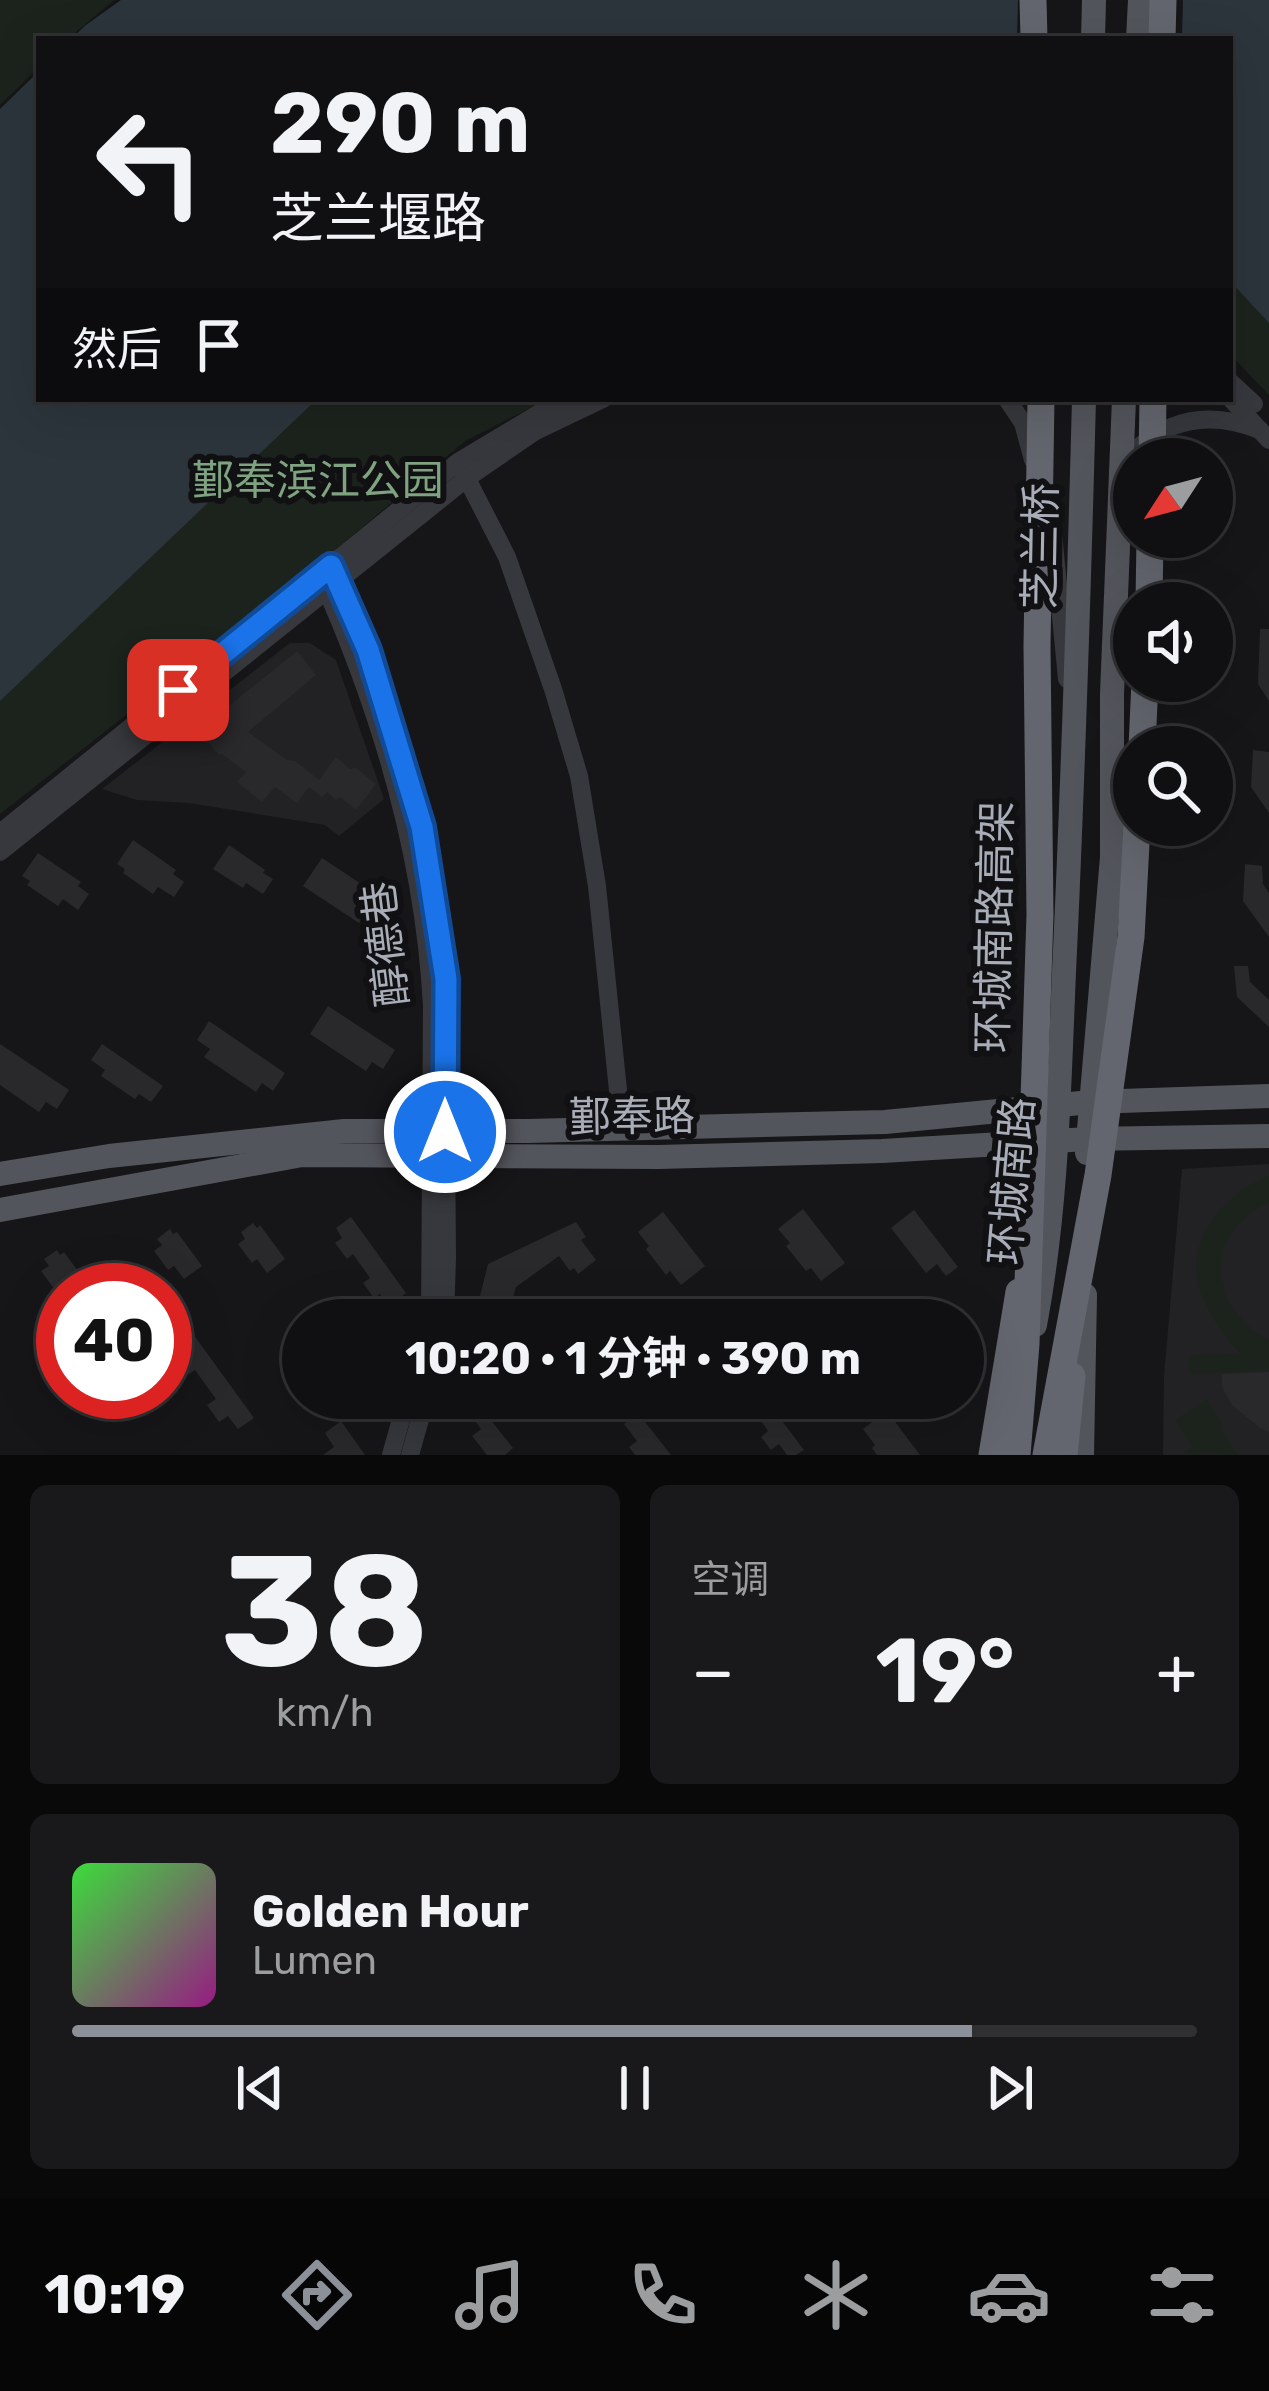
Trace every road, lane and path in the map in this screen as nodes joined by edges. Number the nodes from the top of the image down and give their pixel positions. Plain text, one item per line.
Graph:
1 (1033, 0) edge
2 (1094, 0) edge
3 (1140, 0) edge
4 (1163, 0) edge
5 (1034, 36) edge
6 (1093, 36) edge
7 (1138, 36) edge
8 (1162, 36) edge
9 (1233, 386) edge
10 (1233, 401) edge
11 (563, 402) edge
12 (596, 402) edge
13 (1009, 402) edge
14 (1041, 402) edge
15 (1084, 402) edge
16 (1124, 402) edge
17 (1154, 402) edge
18 (1266, 430) edge
19 (1152, 438) edge
20 (1153, 438) edge
21 (462, 470) junction
22 (1126, 558) edge
23 (328, 578) junction
24 (1112, 694) junction
25 (1076, 696) joint
26 (1074, 758) junction
27 (0, 833) edge
28 (1136, 846) edge
29 (0, 852) edge
30 (1269, 1096) edge
31 (1091, 1102) junction
32 (1058, 1105) junction
33 (622, 1129) junction
34 (1269, 1136) edge
35 (1088, 1139) junction
36 (1056, 1141) junction
37 (438, 1145) junction
38 (0, 1174) edge
39 (0, 1210) edge
40 (1030, 1222) junction
41 (1084, 1257) junction
42 (431, 1299) edge
43 (444, 1299) edge
44 (401, 1419) edge
45 (420, 1419) edge
46 (392, 1455) edge
47 (410, 1455) edge
48 (992, 1455) edge
49 (1014, 1455) edge
50 (1046, 1455) edge
51 (1064, 1455) edge
52 (1082, 1455) edge

1 - 5 highway
2 - 6 main road
3 - 7 main road
4 - 8 highway
9 - 18 street
10 - 18 street
11 - 21 street
12 - 21 street
13 - 26 street
14 - 40 highway, 环城南路高架, bridge
15 - 25 main road, 芝兰桥
16 - 24 main road, 芝兰桥
17 - 20 highway, bridge
18 - 19 street
21 - 23 street
21 - 33 street
22 - 24 street
23 - 27 street
23 - 29 street
23 - 37 street, 醇德巷
24 - 31 main road, 环城南路
25 - 26 main road, 环城南路
26 - 32 main road, 环城南路
28 - 41 highway, bridge
30 - 31 main road, 鄞奉路
31 - 32 main road, 鄞奉路
31 - 35 main road, 环城南路
32 - 33 main road, 鄞奉路
32 - 36 main road, 环城南路
33 - 37 main road, 鄞奉路
34 - 35 main road, 鄞奉路
35 - 36 main road, 鄞奉路
35 - 52 main road, 环城南路
36 - 37 main road, 鄞奉路
36 - 49 main road, 环城南路
37 - 38 main road, 鄞奉路
37 - 39 main road, 鄞奉路
37 - 42 street, 醇德巷
37 - 43 street, 醇德巷
40 - 48 highway, bridge
40 - 49 highway, 环城南路高架, bridge
41 - 50 highway, bridge
41 - 51 highway, bridge
44 - 46 street
45 - 47 street

